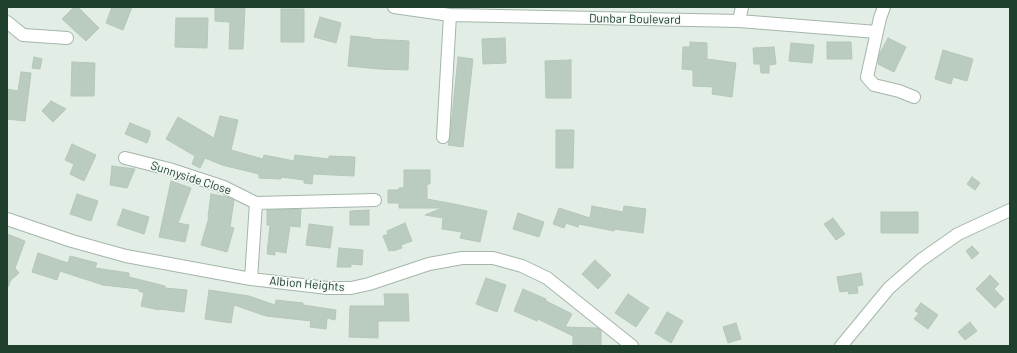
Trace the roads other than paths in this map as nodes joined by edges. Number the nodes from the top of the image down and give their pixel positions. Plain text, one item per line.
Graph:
1 (394, 7) edge
2 (742, 7) edge
3 (884, 7) edge
4 (450, 15) junction
5 (739, 21) junction
6 (7, 22) edge
7 (877, 32) junction
8 (67, 38) dead end
9 (914, 97) dead end
10 (443, 138) dead end
11 (125, 158) dead end
12 (375, 200) dead end
13 (256, 203) junction
14 (1010, 210) edge
15 (7, 219) edge
16 (251, 279) junction
17 (632, 346) edge
18 (841, 346) edge

1 - 4 street, Dunbar Boulevard
2 - 5 street
3 - 7 street
4 - 5 street, Dunbar Boulevard
4 - 10 street
5 - 7 street, Dunbar Boulevard
6 - 8 street
7 - 9 street
11 - 13 street, Sunnyside Close
12 - 13 street, Sunnyside Close
13 - 16 street
14 - 18 street
15 - 16 street, Albion Heights
16 - 17 street, Albion Heights

